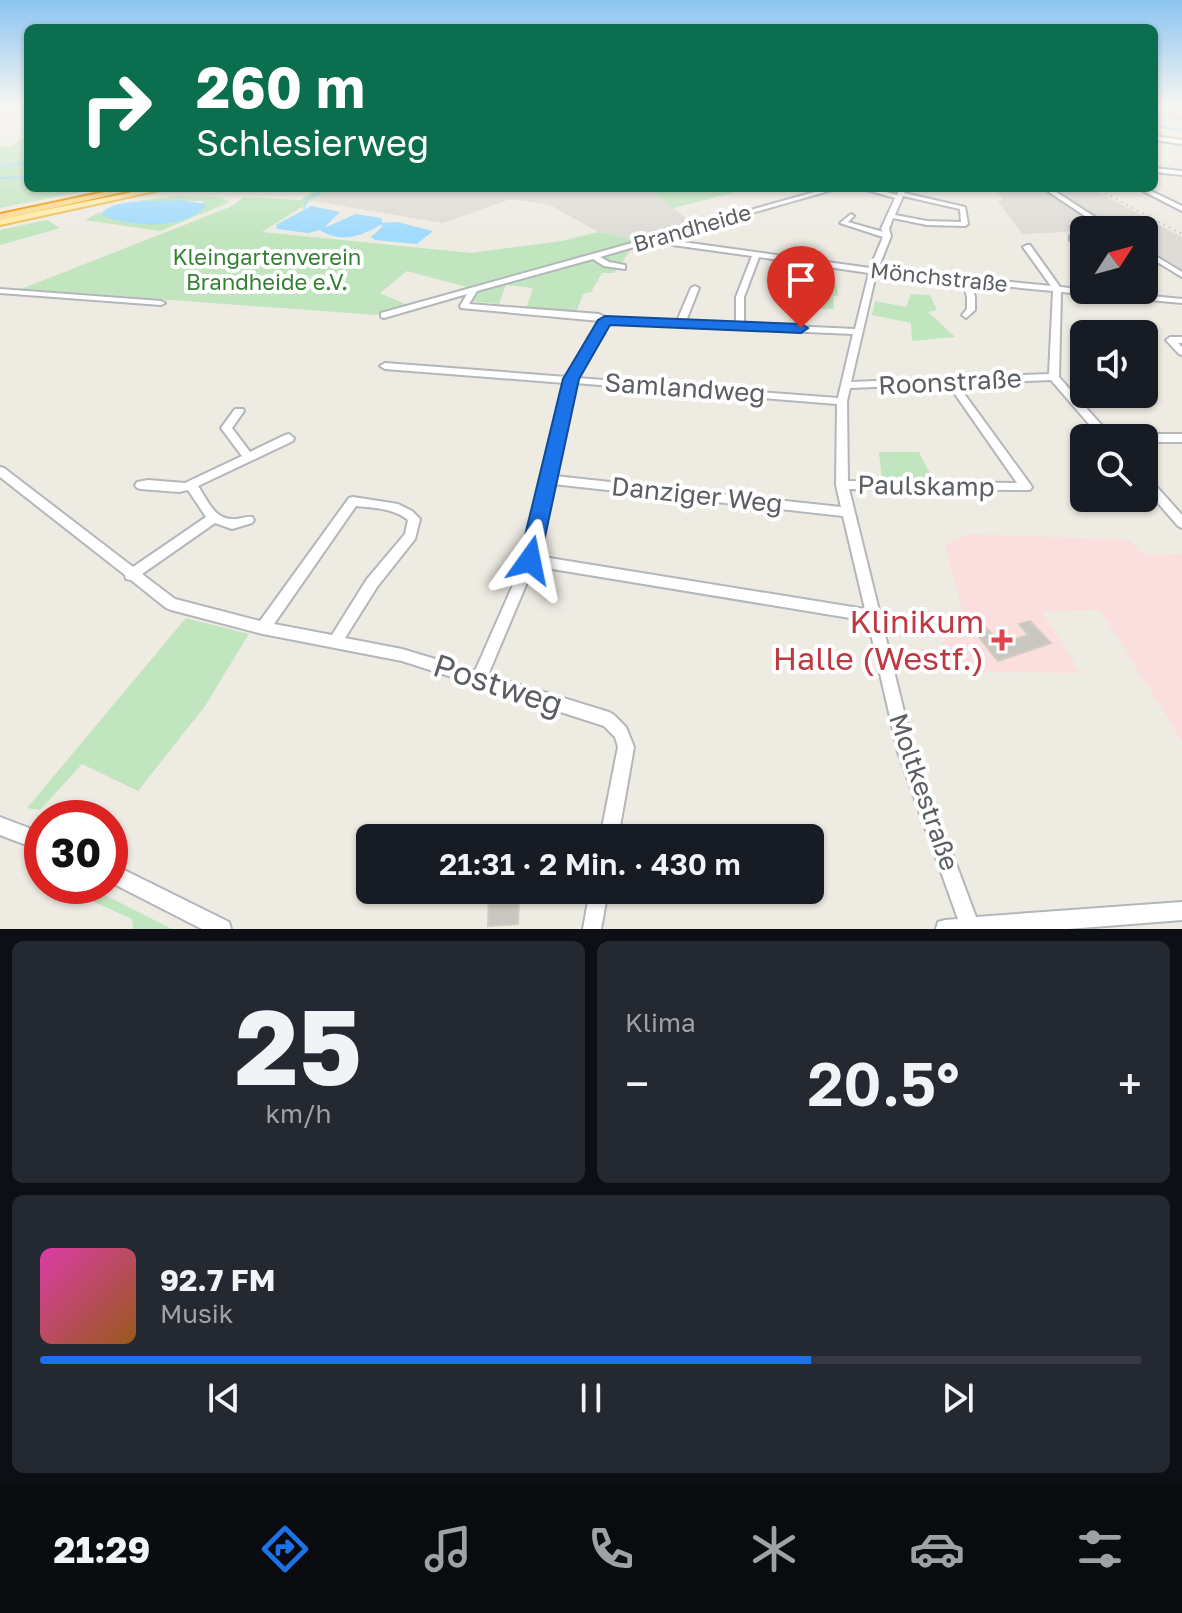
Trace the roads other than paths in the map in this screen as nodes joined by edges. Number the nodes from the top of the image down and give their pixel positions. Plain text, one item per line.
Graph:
1 (1158, 170) edge
2 (1182, 173) edge
3 (104, 192) edge
4 (117, 192) edge
5 (142, 192) edge
6 (822, 192) edge
7 (1052, 192) edge
8 (1148, 192) edge
9 (901, 193) edge
10 (1182, 209) edge
11 (851, 216) dead end
12 (892, 216) junction
13 (1089, 216) edge
14 (0, 217) edge
15 (887, 236) junction
16 (650, 240) junction
17 (1027, 247) dead end
18 (756, 255) junction
19 (594, 256) junction
20 (1158, 260) edge
21 (811, 263) junction
22 (622, 267) dead end
23 (873, 271) junction
24 (1182, 275) edge
25 (966, 280) junction
26 (695, 288) dead end
27 (1057, 288) junction
28 (474, 289) junction
29 (1070, 289) edge
30 (0, 291) edge
31 (1158, 297) edge
32 (1182, 301) edge
33 (161, 303) dead end
34 (802, 305) dead end
35 (384, 315) dead end
36 (966, 315) dead end
37 (605, 320) junction
38 (681, 322) junction
39 (740, 324) junction
40 (859, 332) junction
41 (1182, 340) edge
42 (1182, 352) edge
43 (385, 366) dead end
44 (1054, 377) junction
45 (571, 379) junction
46 (951, 382) junction
47 (846, 385) junction
48 (842, 401) junction
49 (239, 411) dead end
50 (1095, 424) edge
51 (289, 438) dead end
52 (1158, 438) edge
53 (1182, 438) edge
54 (248, 457) junction
55 (0, 471) edge
56 (547, 479) junction
57 (141, 485) dead end
58 (191, 485) junction
59 (842, 485) junction
60 (1158, 496) edge
61 (848, 512) junction
62 (213, 518) junction
63 (248, 520) dead end
64 (1182, 523) edge
65 (530, 560) junction
66 (131, 575) junction
67 (873, 616) junction
68 (263, 628) junction
69 (335, 642) junction
70 (479, 679) junction
71 (612, 824) edge
72 (0, 826) edge
73 (24, 835) edge
74 (128, 881) edge
75 (596, 904) edge
76 (1182, 911) edge
77 (971, 928) edge
78 (222, 929) edge
79 (592, 929) edge
80 (945, 929) edge

1 - 2 street
3 - 14 highway
4 - 14 highway
5 - 14 main road
6 - 16 street, Brandheide
7 - 13 street
8 - 10 street
9 - 12 street, Moltkestraße
9 - 12 street
11 - 15 street
12 - 15 street, Moltkestraße
15 - 23 street, Moltkestraße
16 - 18 street, Mönchstraße
16 - 19 street, Brandheide
17 - 27 street
18 - 21 street, Mönchstraße
18 - 39 street
19 - 22 street, Brandheide
19 - 28 street, Brandheide
20 - 24 street
21 - 23 street, Mönchstraße
21 - 34 street
23 - 25 street, Mönchstraße
23 - 40 street, Moltkestraße
25 - 27 street, Mönchstraße
25 - 36 street
26 - 38 street
27 - 29 street, Mönchstraße
27 - 44 street
28 - 35 street, Brandheide
28 - 37 street
30 - 33 street
31 - 32 street, Mönchstraße
37 - 38 street
37 - 45 street
38 - 39 street
39 - 40 street
40 - 47 street, Moltkestraße
41 - 42 street
43 - 45 street, Samlandweg
44 - 46 street, Roonstraße
44 - 50 street
45 - 48 street, Samlandweg
45 - 56 street
46 - 47 street, Roonstraße
46 - 59 street, Paulskamp
47 - 48 street, Moltkestraße
48 - 59 street, Moltkestraße
49 - 54 street
51 - 54 street
52 - 53 street
54 - 58 street
55 - 66 street, Postweg
56 - 61 street, Danziger Weg
56 - 65 street
57 - 58 street
58 - 62 street
59 - 61 street, Moltkestraße
60 - 64 street
61 - 67 street, Moltkestraße
62 - 63 street
62 - 66 street
65 - 67 street
65 - 70 street
66 - 68 street, Postweg
67 - 77 street, Moltkestraße
68 - 69 street, Postweg
68 - 69 street
69 - 70 street, Postweg
70 - 71 street, Postweg
72 - 73 street
74 - 78 street
75 - 79 street
76 - 77 street
77 - 80 street

